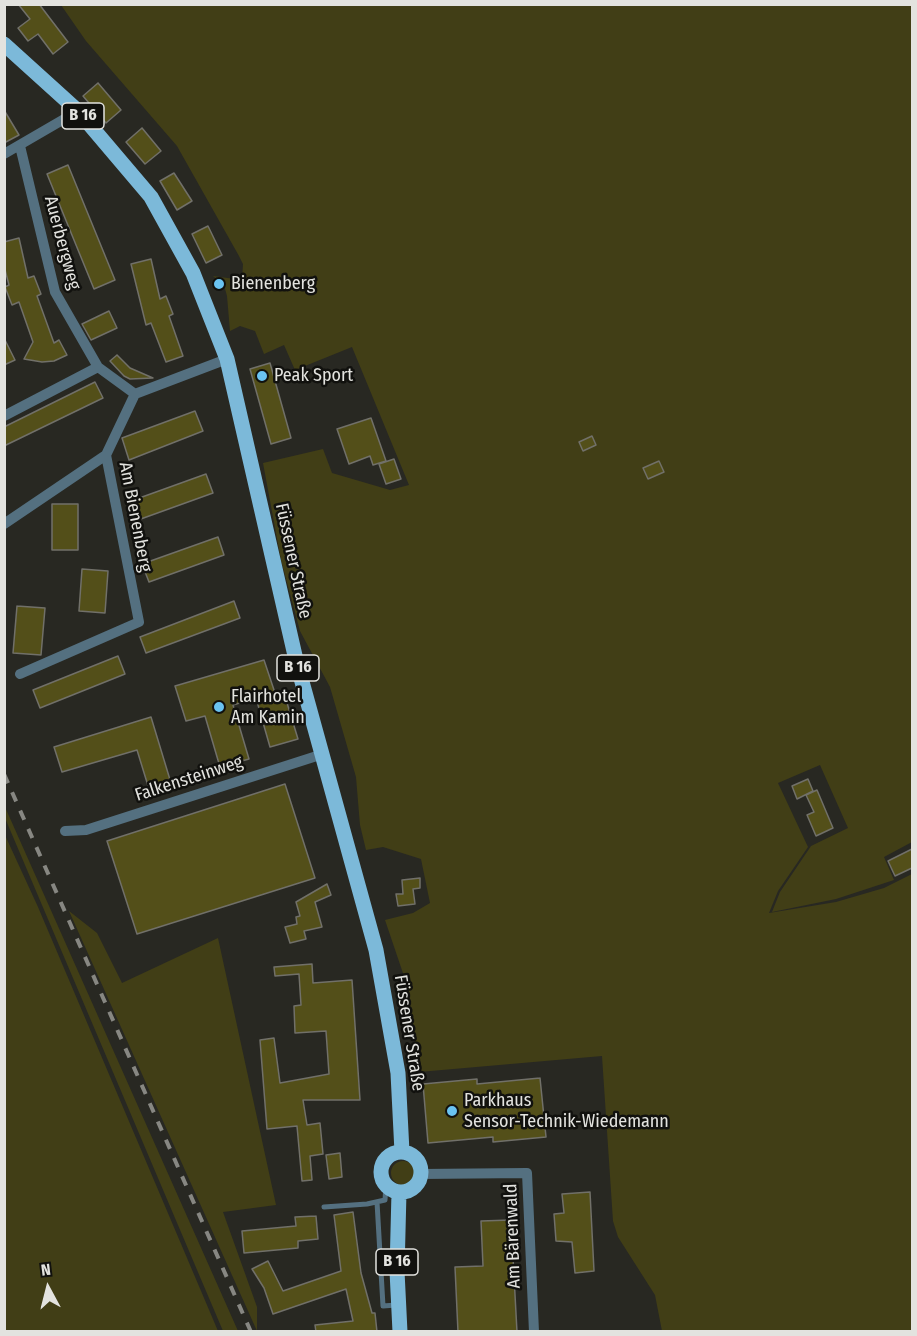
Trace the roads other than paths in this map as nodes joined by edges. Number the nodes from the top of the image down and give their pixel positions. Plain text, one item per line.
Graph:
1 (4, 44) edge
2 (78, 111) junction
3 (20, 146) junction
4 (4, 154) edge
5 (227, 359) junction
6 (98, 367) junction
7 (135, 394) junction
8 (4, 416) edge
9 (106, 455) junction
10 (4, 524) edge
11 (20, 674) dead end
12 (323, 754) junction
13 (65, 831) dead end
14 (402, 1152) junction
15 (421, 1174) junction
16 (393, 1188) junction
17 (377, 1202) junction
18 (324, 1207) dead end
19 (390, 1306) junction
20 (399, 1332) edge
21 (534, 1332) edge

1 - 2 main road, Füssener Straße / B 16
2 - 3 street
2 - 5 main road, Füssener Straße / B 16
3 - 4 street
3 - 6 street, Auerbergweg
5 - 7 street
5 - 12 main road, Füssener Straße / B 16
6 - 7 street, Auerbergweg
6 - 8 street
7 - 9 street, Am Bienenberg
9 - 10 street
9 - 11 street, Am Bienenberg
12 - 13 street, Falkensteinweg
12 - 14 main road, Füssener Straße / B 16
14 - 15 main road
14 - 16 main road, B 16
15 - 16 main road
15 - 21 street, Am Bärenwald
16 - 17 lane
16 - 19 main road, B 16
17 - 18 lane
17 - 19 lane
19 - 20 main road, B 16

